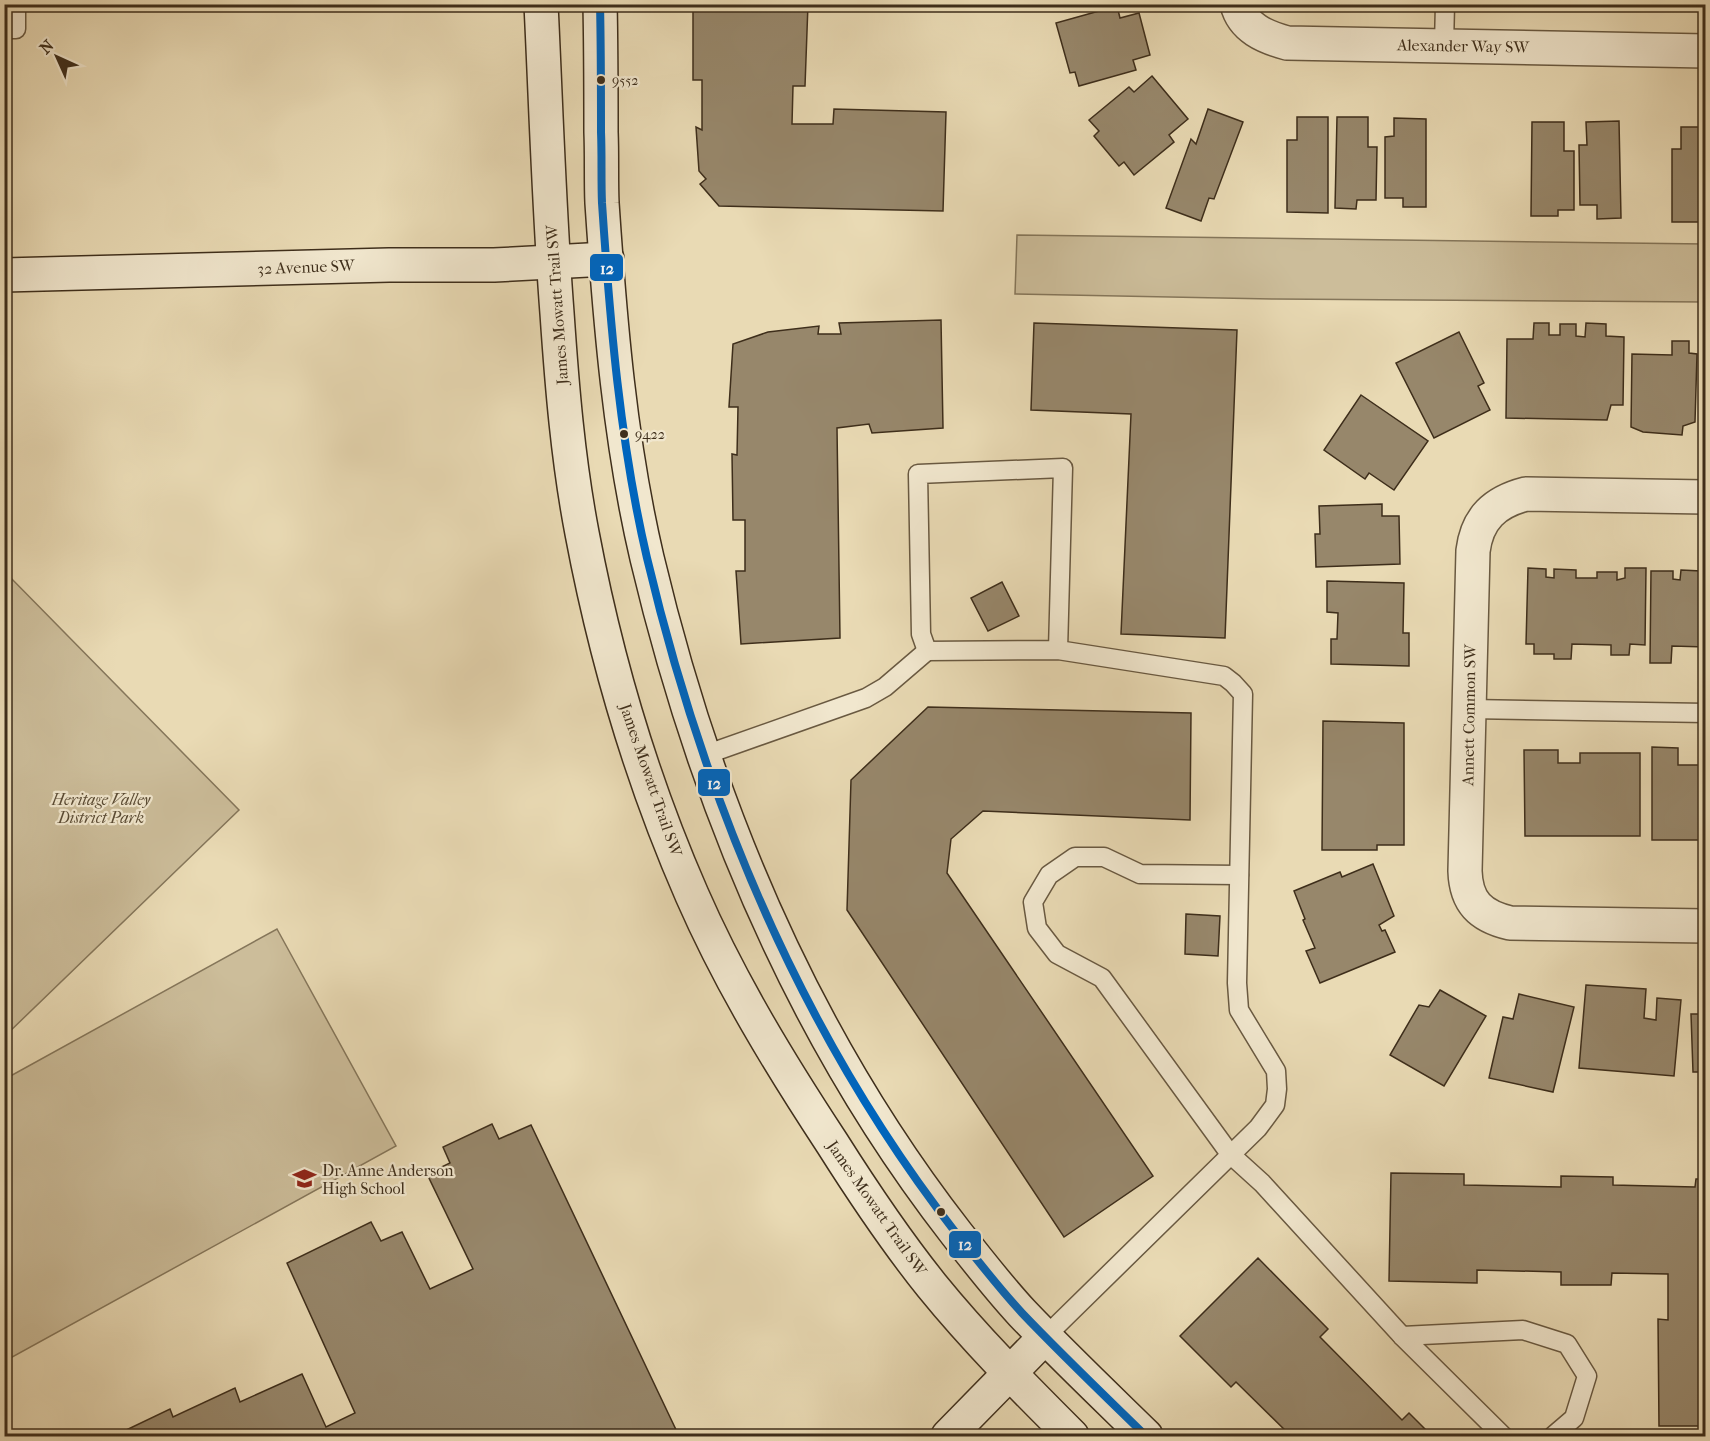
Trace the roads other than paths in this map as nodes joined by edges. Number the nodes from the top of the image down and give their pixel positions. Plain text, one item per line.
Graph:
1 (16, 4) edge
2 (541, 4) edge
3 (600, 4) edge
4 (1237, 4) edge
5 (1445, 4) edge
6 (4, 29) edge
7 (1444, 45) junction
8 (1706, 51) edge
9 (607, 259) junction
10 (553, 263) junction
11 (4, 275) edge
12 (1706, 497) edge
13 (1058, 650) junction
14 (927, 651) junction
15 (1470, 709) junction
16 (1706, 713) edge
17 (702, 756) junction
18 (1239, 875) junction
19 (1706, 926) edge
20 (1230, 1154) junction
21 (1402, 1335) junction
22 (1046, 1336) junction
23 (1010, 1373) junction
24 (948, 1437) edge
25 (1072, 1437) edge
26 (1146, 1437) edge
27 (1503, 1437) edge
28 (1553, 1437) edge

1 - 6 lane
2 - 10 main road, James Mowatt Trail SW
3 - 9 main road
4 - 7 main road, Alexander Way SW
5 - 7 lane
7 - 8 main road, Alexander Way SW
9 - 10 main road, 32 Avenue SW
9 - 17 main road
10 - 11 main road, 32 Avenue SW
10 - 23 main road, James Mowatt Trail SW
12 - 15 main road, Annett Common SW
13 - 14 lane
13 - 14 lane
13 - 18 lane
14 - 17 lane
15 - 16 lane
15 - 19 main road, Annett Common SW
17 - 22 main road
18 - 20 lane
18 - 20 lane
20 - 21 lane
20 - 22 lane
21 - 27 lane
21 - 28 lane
22 - 23 main road
22 - 26 main road
23 - 24 main road
23 - 25 main road, James Mowatt Trail SW

